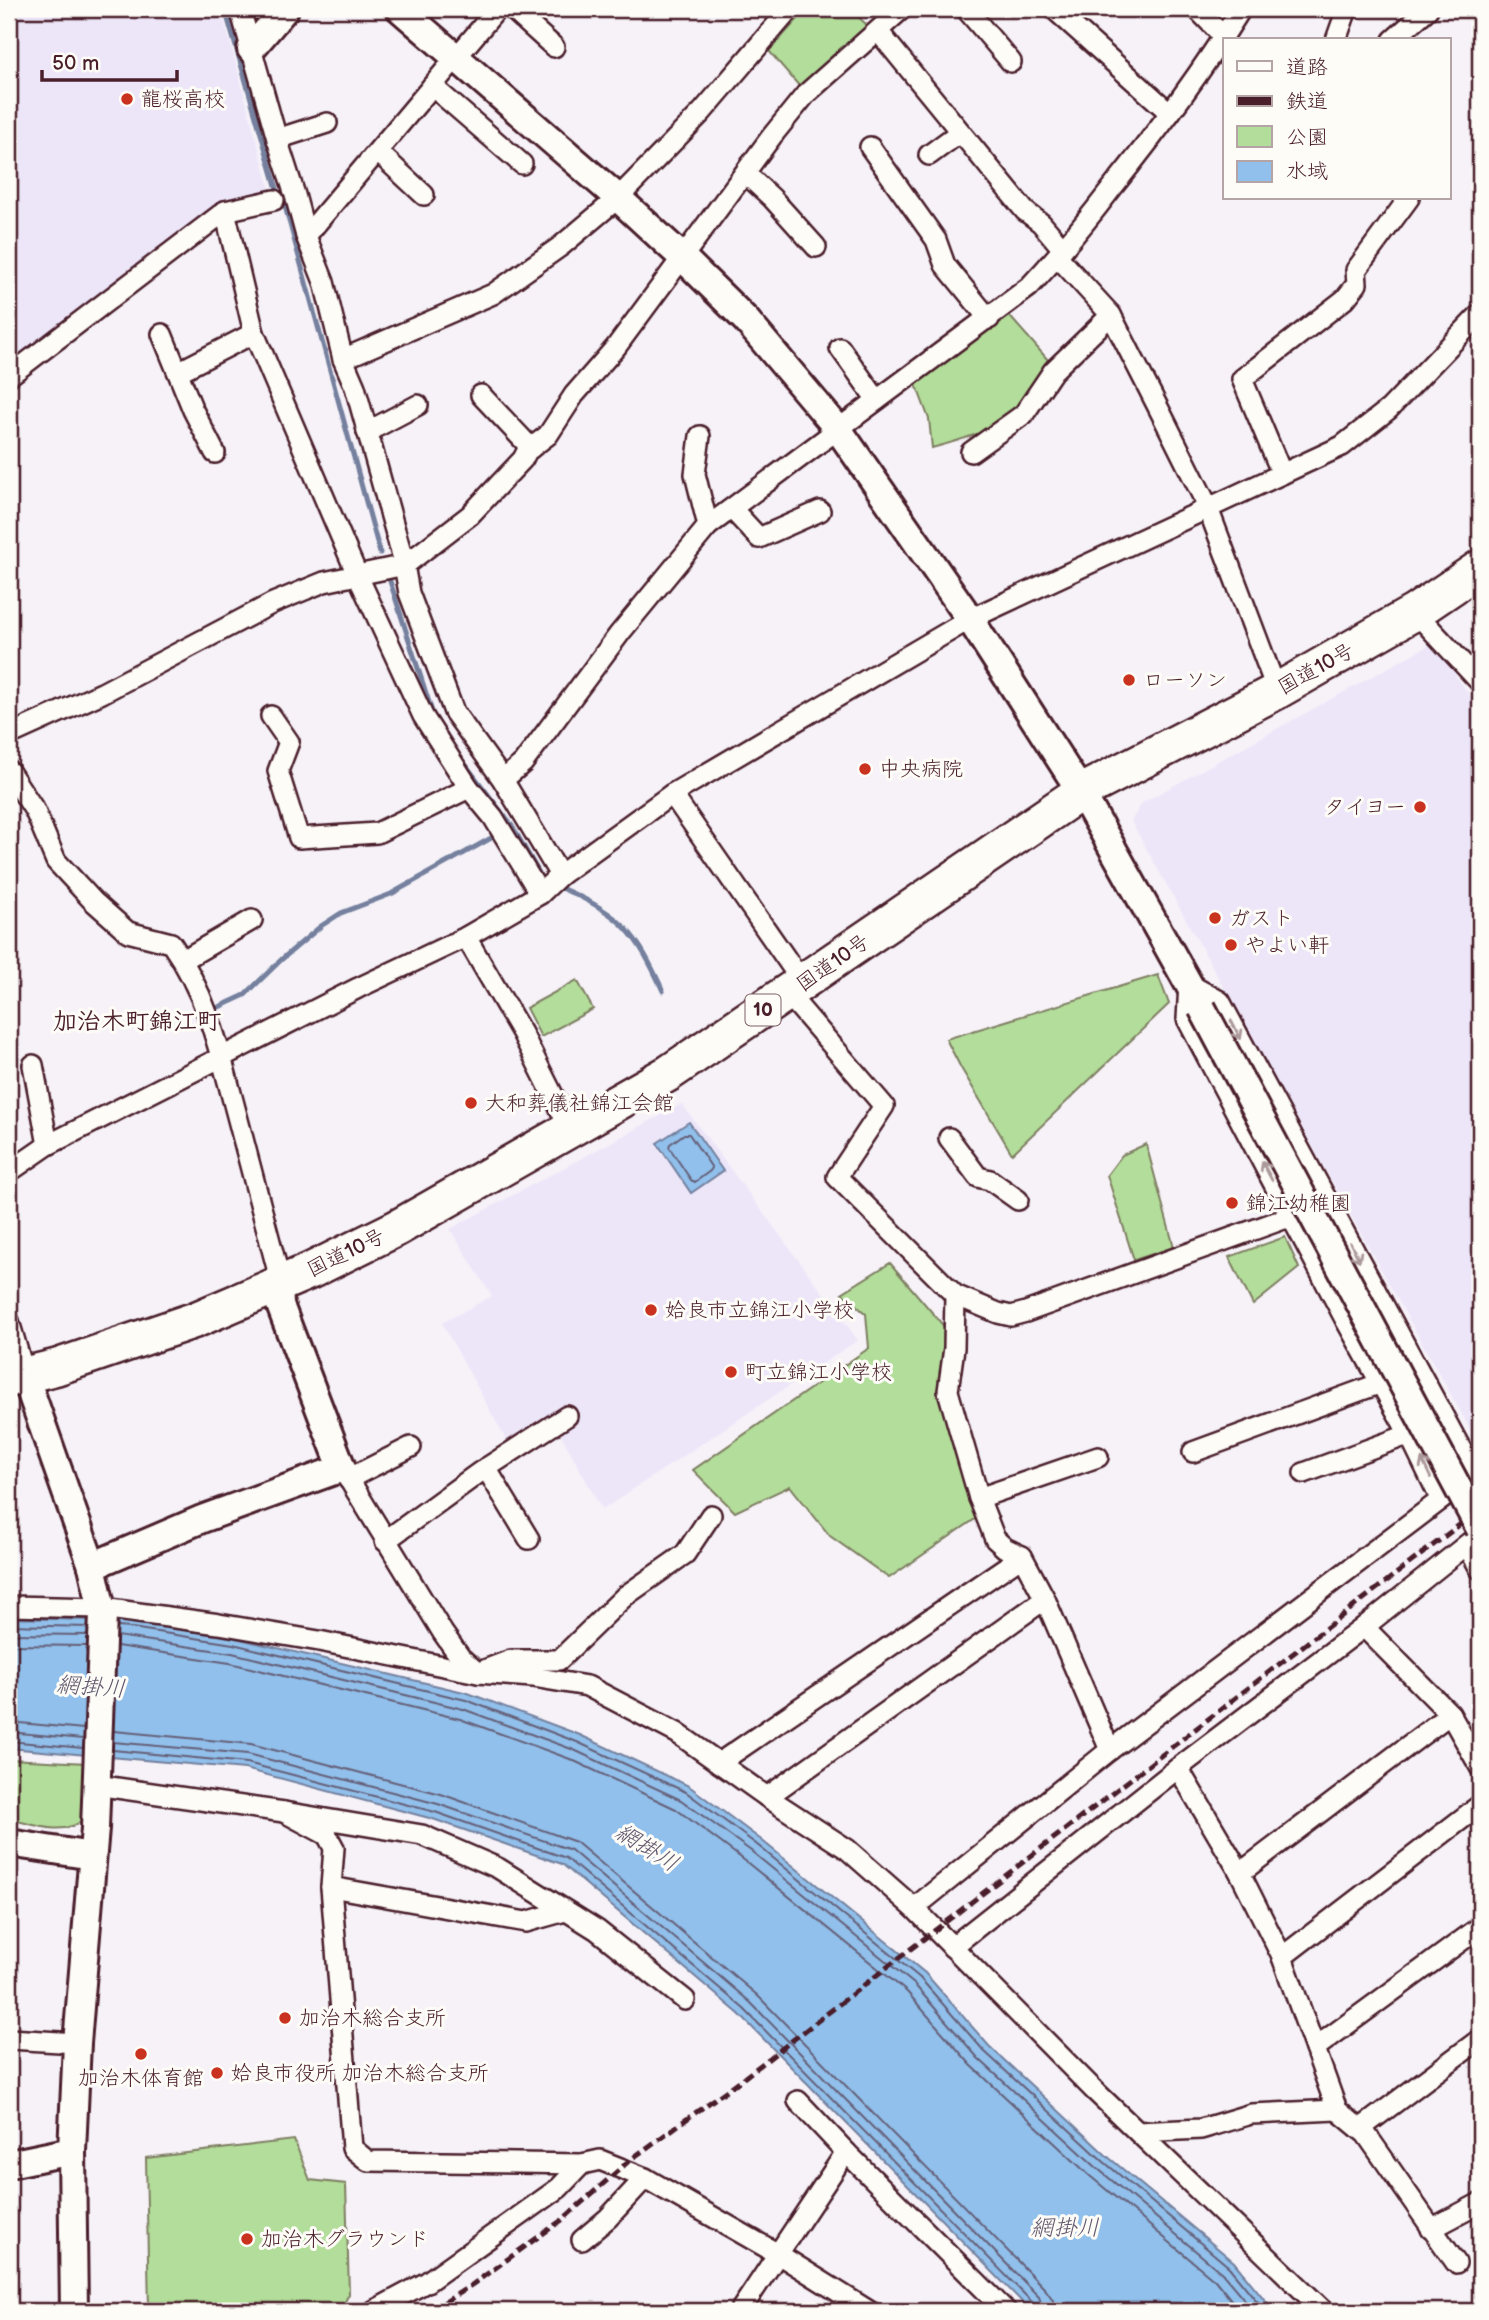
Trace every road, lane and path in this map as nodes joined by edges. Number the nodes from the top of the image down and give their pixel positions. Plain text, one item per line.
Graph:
1 (240, 9) edge
2 (285, 9) edge
3 (400, 9) edge
4 (497, 9) edge
5 (512, 9) edge
6 (790, 9) edge
7 (902, 9) edge
8 (966, 9) edge
9 (1054, 9) edge
10 (1197, 9) edge
11 (1241, 9) edge
12 (1347, 9) edge
13 (1428, 9) edge
14 (878, 31) junction
15 (1225, 38) edge
16 (1337, 38) edge
17 (1395, 38) edge
18 (1222, 44) edge
19 (554, 47) dead end
20 (251, 49) junction
21 (457, 57) junction
22 (1012, 62) dead end
23 (432, 86) junction
24 (1170, 113) junction
25 (327, 123) dead end
26 (959, 133) junction
27 (277, 139) junction
28 (870, 147) dead end
29 (378, 152) junction
30 (929, 155) dead end
31 (522, 164) dead end
32 (745, 173) junction
33 (424, 195) dead end
34 (618, 198) junction
35 (274, 200) dead end
36 (1408, 200) edge
37 (225, 211) junction
38 (306, 236) junction
39 (816, 247) dead end
40 (1061, 253) junction
41 (682, 257) junction
42 (1480, 314) edge
43 (1111, 315) junction
44 (989, 319) junction
45 (254, 333) junction
46 (162, 334) dead end
47 (840, 348) dead end
48 (343, 359) junction
49 (178, 372) junction
50 (9, 376) edge
51 (481, 395) dead end
52 (877, 400) junction
53 (418, 405) dead end
54 (838, 429) junction
55 (367, 432) junction
56 (700, 436) dead end
57 (531, 448) junction
58 (215, 453) dead end
59 (971, 453) dead end
60 (1283, 474) junction
61 (732, 509) junction
62 (1208, 509) junction
63 (820, 511) dead end
64 (708, 526) junction
65 (405, 565) junction
66 (1480, 568) edge
67 (358, 576) junction
68 (1415, 612) junction
69 (970, 619) junction
70 (1480, 682) edge
71 (1277, 691) junction
72 (271, 716) dead end
73 (9, 735) edge
74 (9, 771) edge
75 (503, 780) junction
76 (469, 788) junction
77 (1082, 792) junction
78 (672, 794) junction
79 (560, 875) junction
80 (540, 894) junction
81 (252, 920) dead end
82 (466, 937) junction
83 (183, 960) junction
84 (1189, 984) junction
85 (795, 988) junction
86 (222, 1057) junction
87 (33, 1065) dead end
88 (571, 1130) junction
89 (949, 1138) dead end
90 (48, 1145) junction
91 (9, 1172) edge
92 (1018, 1200) dead end
93 (1327, 1200) junction
94 (1292, 1218) junction
95 (279, 1285) junction
96 (955, 1294) junction
97 (9, 1321) edge
98 (17, 1377) edge
99 (1381, 1383) junction
100 (567, 1416) dead end
101 (1445, 1419) junction
102 (1410, 1436) junction
103 (411, 1447) dead end
104 (1193, 1452) dead end
105 (1098, 1457) dead end
106 (486, 1468) junction
107 (345, 1473) junction
108 (1304, 1473) dead end
109 (1478, 1473) edge
110 (979, 1498) junction
111 (1441, 1500) junction
112 (711, 1515) dead end
113 (1476, 1536) edge
114 (529, 1539) dead end
115 (385, 1541) junction
116 (1022, 1556) junction
117 (92, 1566) junction
118 (1480, 1569) edge
119 (1045, 1599) junction
120 (9, 1606) edge
121 (102, 1611) junction
122 (1364, 1627) junction
123 (478, 1673) junction
124 (1450, 1714) junction
125 (1110, 1750) junction
126 (719, 1763) junction
127 (1178, 1768) junction
128 (1480, 1768) edge
129 (96, 1780) junction
130 (767, 1797) junction
131 (1480, 1805) edge
132 (284, 1812) junction
133 (9, 1843) edge
134 (92, 1856) junction
135 (1240, 1873) junction
136 (331, 1887) junction
137 (914, 1908) junction
138 (565, 1911) junction
139 (1480, 1927) edge
140 (952, 1947) junction
141 (1282, 1957) junction
142 (685, 2000) dead end
143 (9, 2039) edge
144 (1480, 2039) edge
145 (77, 2043) junction
146 (1315, 2048) junction
147 (799, 2101) dead end
148 (1337, 2110) junction
149 (1360, 2129) junction
150 (1138, 2132) junction
151 (72, 2151) junction
152 (846, 2152) junction
153 (9, 2164) edge
154 (582, 2164) junction
155 (645, 2178) junction
156 (1480, 2203) edge
157 (1430, 2229) junction
158 (582, 2240) dead end
159 (778, 2254) junction
160 (1456, 2263) dead end
161 (984, 2287) junction
162 (74, 2311) edge
163 (373, 2311) edge
164 (740, 2311) edge
165 (869, 2311) edge
166 (996, 2311) edge
167 (1006, 2311) edge
168 (1324, 2311) edge

1 - 20 street
2 - 20 street
3 - 21 street
4 - 21 street
5 - 19 street
6 - 34 street
7 - 14 street
8 - 22 street
9 - 24 street
10 - 18 street
11 - 15 street
12 - 16 street
13 - 17 street
14 - 26 street
14 - 32 street
18 - 24 street
20 - 27 street
21 - 23 street
21 - 34 street
23 - 29 street
23 - 31 street
24 - 40 street
25 - 27 street
26 - 30 street
26 - 40 street
27 - 38 street
28 - 44 street
29 - 33 street
29 - 38 street
32 - 39 street
32 - 41 street
34 - 41 street
34 - 48 street
35 - 37 street
36 - 60 street
37 - 45 street
37 - 50 street
38 - 48 street
40 - 43 street
40 - 44 street
41 - 54 street
41 - 57 street
42 - 60 street
43 - 59 street
43 - 62 street
44 - 52 street
45 - 49 street
45 - 67 street
46 - 49 street
47 - 52 street
48 - 55 street
49 - 58 street
51 - 57 street
52 - 54 street
53 - 55 street
54 - 61 street
54 - 69 street
55 - 65 street
56 - 64 street
57 - 65 street
60 - 62 street
61 - 63 street
61 - 64 street
62 - 69 street
62 - 71 street
64 - 75 street
65 - 67 street
65 - 75 street
66 - 68 highway, 国道10号 / 10
67 - 73 street
67 - 76 street
68 - 70 street
68 - 71 highway, 国道10号 / 10
69 - 77 street
69 - 78 street
71 - 77 highway, 国道10号 / 10
72 - 76 street
74 - 83 street
75 - 79 street
76 - 80 street
77 - 84 street
77 - 85 highway, 国道10号 / 10
78 - 79 street
78 - 85 street
79 - 80 street
80 - 82 street
81 - 83 street
82 - 86 street
82 - 88 street
83 - 86 street
84 -> 93 street
94 -> 84 street
84 - 113 street, bridge
85 - 88 highway, 国道10号 / 10
85 - 96 street
86 - 90 street
86 - 95 street
87 - 90 street
88 - 95 highway, 国道10号 / 10
89 - 92 street
90 - 91 street
93 - 94 street
93 -> 101 street
94 - 96 street
94 - 99 street
95 - 98 highway, 国道10号 / 10
95 - 107 street
96 - 110 street
97 - 98 street
98 - 117 street
99 - 102 street
99 - 104 street
100 - 106 street
101 - 102 street
101 - 109 street
102 - 108 street
111 -> 102 street
103 - 107 street
105 - 110 street
106 - 114 street
106 - 115 street
107 - 115 street
107 - 117 street
109 - 111 street
110 - 116 street
111 - 125 street
112 - 123 street
113 - 118 street
113 - 122 street
115 - 123 street
116 - 119 street
116 - 126 street
117 - 121 street
119 - 125 street
119 - 130 street
120 - 121 street
121 - 123 street
121 - 129 street
122 - 124 street
122 - 127 street
123 - 126 street
124 - 128 street
124 - 135 street
125 - 137 street
126 - 130 street
127 - 135 street
127 - 140 street
129 - 132 street
129 - 134 street
130 - 137 street
131 - 141 street
132 - 136 street
132 - 138 street
133 - 134 street
134 - 145 street
135 - 141 street
136 - 138 street
136 - 154 street
137 - 140 street
138 - 142 street
139 - 146 street
140 - 150 street
141 - 146 street
143 - 145 street
144 - 149 street
145 - 151 street
146 - 148 street
147 - 152 street
148 - 149 street
148 - 150 street
149 - 157 street
150 - 168 street
151 - 153 street
151 - 162 street
152 - 159 street
152 - 161 street
154 - 155 street
154 - 163 street
155 - 158 street
155 - 159 street
156 - 157 street
157 - 160 street
159 - 164 street
159 - 165 street
161 - 166 street
161 - 167 street

